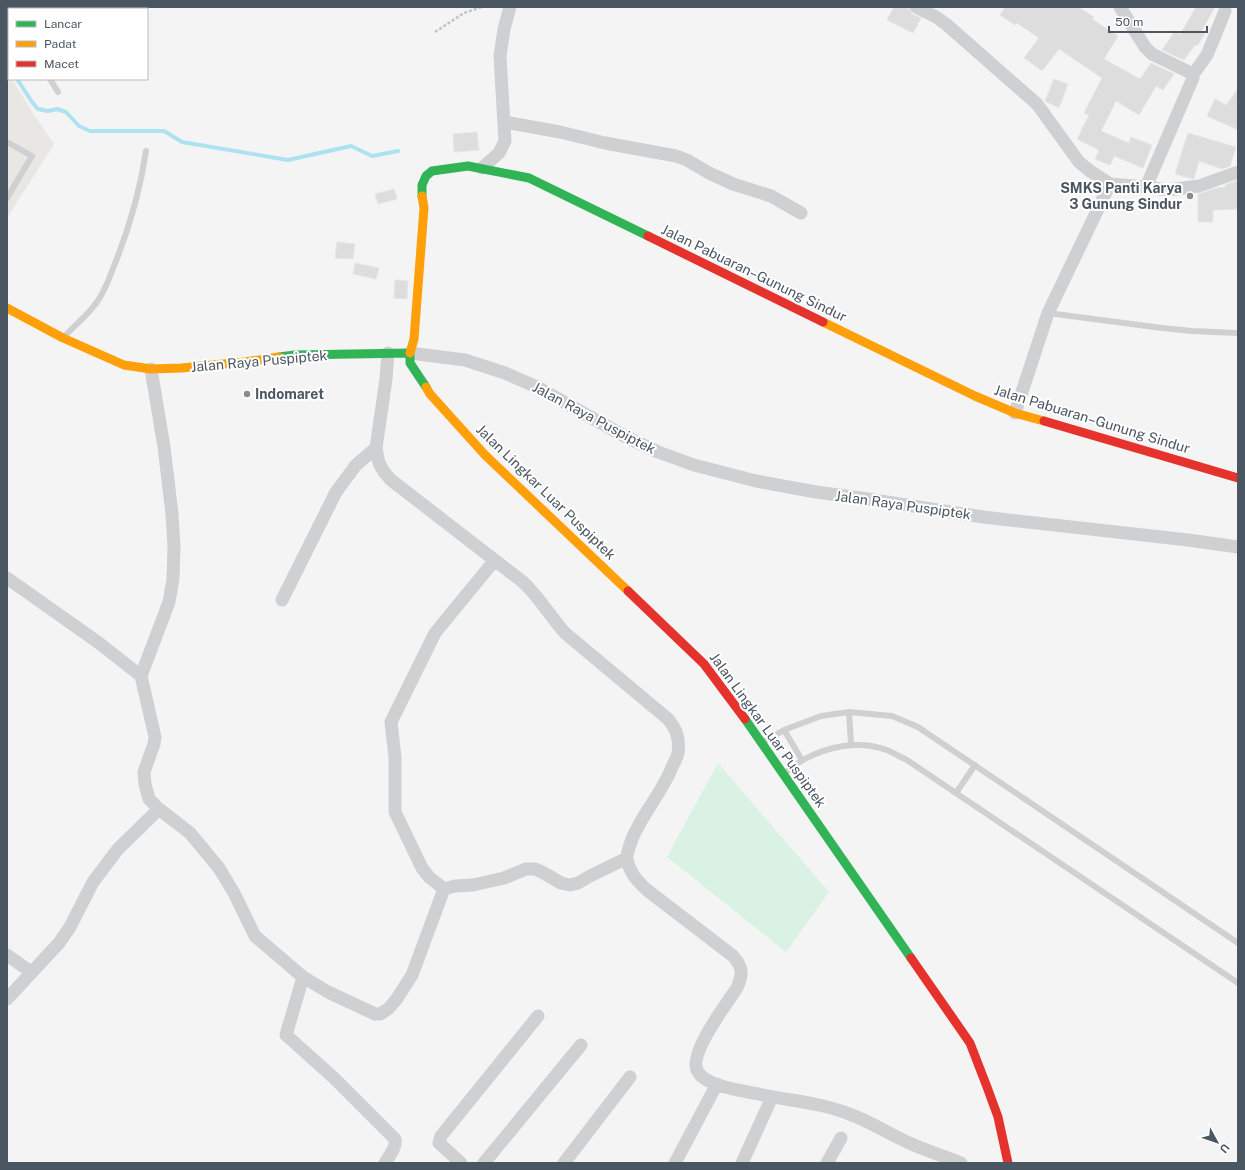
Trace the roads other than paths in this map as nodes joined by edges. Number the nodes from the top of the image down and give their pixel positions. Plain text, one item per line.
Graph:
1 (510, 7) edge
2 (916, 7) edge
3 (1120, 7) edge
4 (1225, 11) dead end
5 (1192, 76) junction
6 (51, 80) edge
7 (58, 92) dead end
8 (505, 122) junction
9 (7, 142) edge
10 (146, 151) dead end
11 (482, 168) junction
12 (1238, 172) edge
13 (1110, 184) junction
14 (1146, 187) junction
15 (7, 198) edge
16 (801, 213) dead end
17 (7, 308) edge
18 (1048, 313) junction
19 (1238, 333) edge
20 (63, 338) junction
21 (388, 353) junction
22 (410, 353) junction
23 (151, 369) junction
24 (1014, 413) junction
25 (376, 448) junction
26 (1238, 478) edge
27 (1238, 547) edge
28 (494, 561) junction
29 (7, 578) edge
30 (282, 600) dead end
31 (141, 676) junction
32 (849, 712) junction
33 (784, 730) junction
34 (762, 743) junction
35 (851, 744) junction
36 (802, 760) junction
37 (975, 765) junction
38 (783, 774) junction
39 (956, 794) junction
40 (159, 809) junction
41 (627, 858) junction
42 (444, 889) junction
43 (1238, 943) edge
44 (7, 955) edge
45 (31, 972) junction
46 (303, 977) junction
47 (1238, 982) edge
48 (7, 999) edge
49 (538, 1016) dead end
50 (581, 1045) dead end
51 (630, 1077) dead end
52 (717, 1084) junction
53 (772, 1097) junction
54 (841, 1138) dead end
55 (385, 1163) edge
56 (461, 1163) edge
57 (484, 1163) edge
58 (564, 1163) edge
59 (675, 1163) edge
60 (742, 1163) edge
61 (827, 1163) edge
62 (961, 1163) edge
63 (1008, 1163) edge

1 - 8 street
2 - 13 street
3 - 5 street
4 - 5 street
5 - 14 street
6 - 7 lane
8 - 11 street
8 - 16 street
9 - 15 lane
10 - 20 lane
11 - 22 main road, Jalan Pabuaran–Gunung Sindur
11 - 24 main road, Jalan Pabuaran–Gunung Sindur
12 - 14 street
13 - 14 street
13 - 18 street
17 - 20 main road, Jalan Raya Puspiptek
18 - 19 lane
18 - 24 street
20 - 23 main road, Jalan Raya Puspiptek
21 - 22 main road, Jalan Raya Puspiptek
21 - 23 main road, Jalan Raya Puspiptek
21 - 25 street
22 - 27 street, Jalan Raya Puspiptek
22 - 34 main road, Jalan Lingkar Luar Puspiptek
23 - 31 street
24 - 26 main road, Jalan Pabuaran–Gunung Sindur
25 - 28 street
25 - 30 street
28 - 41 street
28 - 42 street
29 - 31 street
31 - 40 street
32 - 33 lane
32 - 35 lane
32 - 37 lane
33 - 34 lane
33 - 36 lane
34 - 38 main road, Jalan Lingkar Luar Puspiptek
35 - 36 lane
35 - 39 lane
36 - 38 lane
37 - 39 lane
37 - 43 lane
38 - 63 main road, Jalan Lingkar Luar Puspiptek
39 - 47 lane
40 - 45 street
40 - 46 street
41 - 42 street
41 - 52 street
42 - 46 street
44 - 45 street
45 - 48 street
46 - 55 street
49 - 56 street
50 - 57 street
51 - 58 street
52 - 53 street
52 - 59 street
53 - 60 street
53 - 62 street
54 - 61 street

